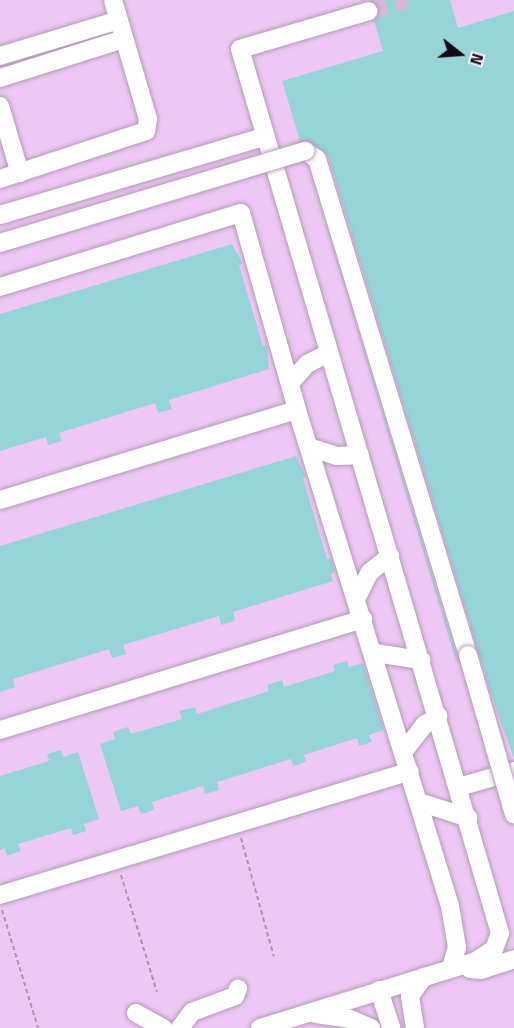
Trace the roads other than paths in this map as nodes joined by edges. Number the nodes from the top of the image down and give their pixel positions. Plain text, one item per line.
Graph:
1 (113, 0) edge
2 (369, 11) tunnel mouth
3 (119, 20) junction
4 (124, 39) junction
5 (0, 56) edge
6 (0, 78) edge
7 (0, 106) edge
8 (266, 136) junction
9 (20, 173) junction
10 (0, 179) edge
11 (0, 215) edge
12 (0, 243) edge
13 (0, 287) edge
14 (329, 353) junction
15 (290, 383) junction
16 (297, 410) junction
17 (309, 447) junction
18 (360, 455) junction
19 (0, 500) edge
20 (390, 556) junction
21 (357, 599) junction
22 (363, 619) junction
23 (375, 653) junction
24 (422, 660) junction
25 (438, 716) junction
26 (0, 730) edge
27 (404, 751) junction
28 (410, 771) junction
29 (514, 771) edge
30 (459, 788) junction
31 (419, 802) junction
32 (514, 814) edge
33 (469, 818) junction
34 (0, 895) edge
35 (514, 959) edge
36 (451, 968) junction
37 (424, 977) junction
38 (238, 989) dead end
39 (379, 990) junction
40 (136, 1013) dead end
41 (302, 1015) junction
42 (164, 1028) edge
43 (180, 1028) edge
44 (260, 1028) edge
45 (371, 1028) edge
46 (391, 1028) edge
47 (415, 1028) edge

1 - 3 street
2 - 8 street
3 - 4 street
3 - 5 street
4 - 6 street
4 - 9 street
7 - 9 street
8 - 11 street
8 - 14 street
9 - 10 street
12 - 32 street, bridge
13 - 15 street
14 - 15 street
14 - 18 street
15 - 16 street
16 - 17 street
16 - 19 street
17 - 18 street
17 - 21 street
18 - 20 street
20 - 21 street
20 - 24 street
21 - 22 street
22 - 23 street
22 - 26 street
23 - 24 street
23 - 27 street
24 - 25 street
25 - 27 street
25 - 30 street
27 - 28 street
28 - 31 street
28 - 34 street
29 - 30 street
30 - 33 street
31 - 33 street
31 - 36 street
33 - 36 street
35 - 36 street
36 - 37 street
37 - 39 street
37 - 47 street
38 - 43 street
39 - 41 street
39 - 46 street
40 - 42 street
41 - 44 street
41 - 45 street

